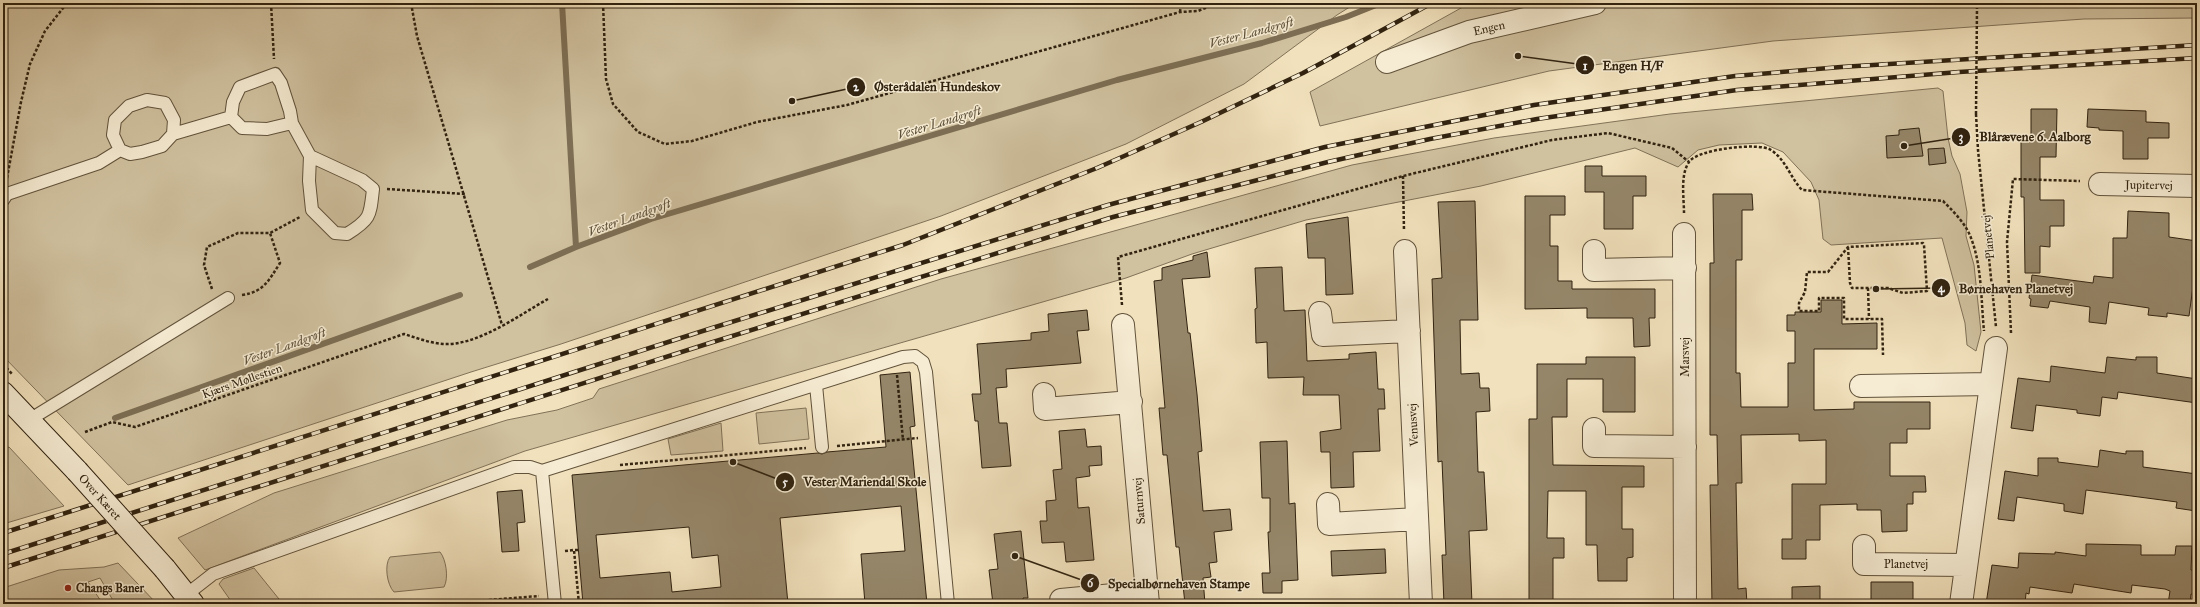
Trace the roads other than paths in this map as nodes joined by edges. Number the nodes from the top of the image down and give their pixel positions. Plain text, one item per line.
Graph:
1 (1594, 3) edge
2 (1387, 62) dead end
3 (231, 117) junction
4 (292, 123) junction
5 (173, 134) junction
6 (120, 150) junction
7 (310, 156) junction
8 (2100, 184) road end
9 (2197, 186) edge
10 (5, 197) edge
11 (1684, 234) road end
12 (1405, 251) road end
13 (1594, 251) dead end
14 (1685, 268) junction
15 (228, 298) road end
16 (1320, 313) dead end
17 (1123, 325) road end
18 (1409, 331) junction
19 (1990, 339) road end
20 (1991, 384) junction
21 (816, 385) junction
22 (1861, 386) dead end
23 (3, 393) edge
24 (1044, 394) dead end
25 (1131, 402) junction
26 (30, 420) junction
27 (1594, 429) dead end
28 (822, 447) road end
29 (1685, 447) junction
30 (542, 471) junction
31 (1328, 504) dead end
32 (1417, 519) junction
33 (1864, 546) dead end
34 (1966, 564) junction
35 (554, 599) edge
36 (189, 600) edge
37 (1061, 600) dead end
38 (1148, 602) edge
39 (948, 604) edge
40 (1421, 604) edge
41 (1685, 604) edge
42 (1961, 604) edge

1 - 2 street, Engen
3 - 4 lane
3 - 4 lane
3 - 5 lane
4 - 7 lane
5 - 6 lane
5 - 6 lane
6 - 10 lane
7 - 7 lane
8 - 9 street, Jupitervej
11 - 14 street, Marsvej
12 - 18 street, Venusvej
13 - 14 street
14 - 29 street, Marsvej
15 - 26 lane
16 - 18 street
17 - 25 street, Saturnvej
18 - 32 street, Venusvej
19 - 20 street
20 - 22 street
20 - 34 street
21 - 28 lane
21 - 30 lane
21 - 39 lane
23 - 26 street, Over Kæret
24 - 25 street
25 - 38 street, Saturnvej
26 - 36 street, Over Kæret, bridge
27 - 29 street
29 - 41 street, Marsvej
30 - 35 lane
30 - 36 lane
31 - 32 street
32 - 40 street, Venusvej
33 - 34 street, Planetvej
34 - 42 street
37 - 38 street, Saturnvej

